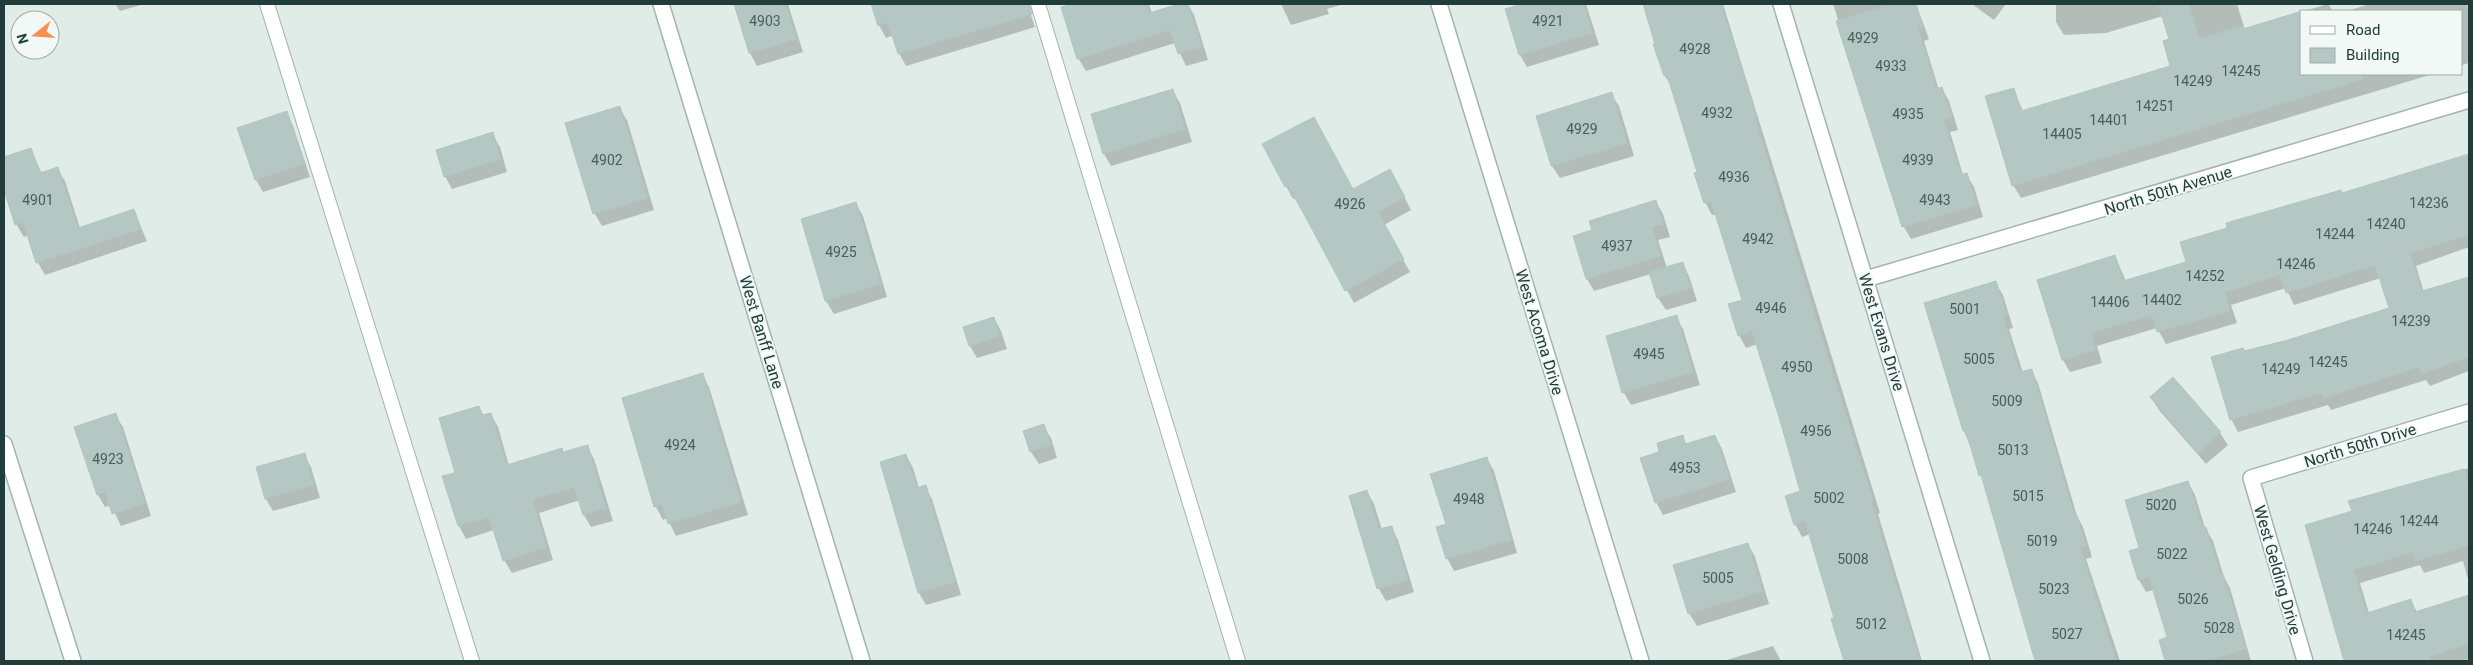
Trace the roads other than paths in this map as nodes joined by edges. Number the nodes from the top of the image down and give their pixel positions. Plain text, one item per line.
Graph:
1 (267, 4) edge
2 (661, 4) edge
3 (1038, 4) edge
4 (1439, 4) edge
5 (1781, 4) edge
6 (2469, 100) edge
7 (1866, 279) junction
8 (2469, 412) edge
9 (4, 444) edge
10 (2251, 478) joint
11 (73, 661) edge
12 (472, 661) edge
13 (862, 661) edge
14 (1238, 661) edge
15 (1641, 661) edge
16 (1982, 661) edge
17 (2305, 661) edge

1 - 12 lane
2 - 13 street, West Banff Lane
3 - 14 lane
4 - 15 street, West Acoma Drive
5 - 7 street, West Evans Drive
6 - 7 street, North 50th Avenue
7 - 16 street, West Evans Drive
8 - 10 street, North 50th Drive
9 - 11 street
10 - 17 street, West Gelding Drive

